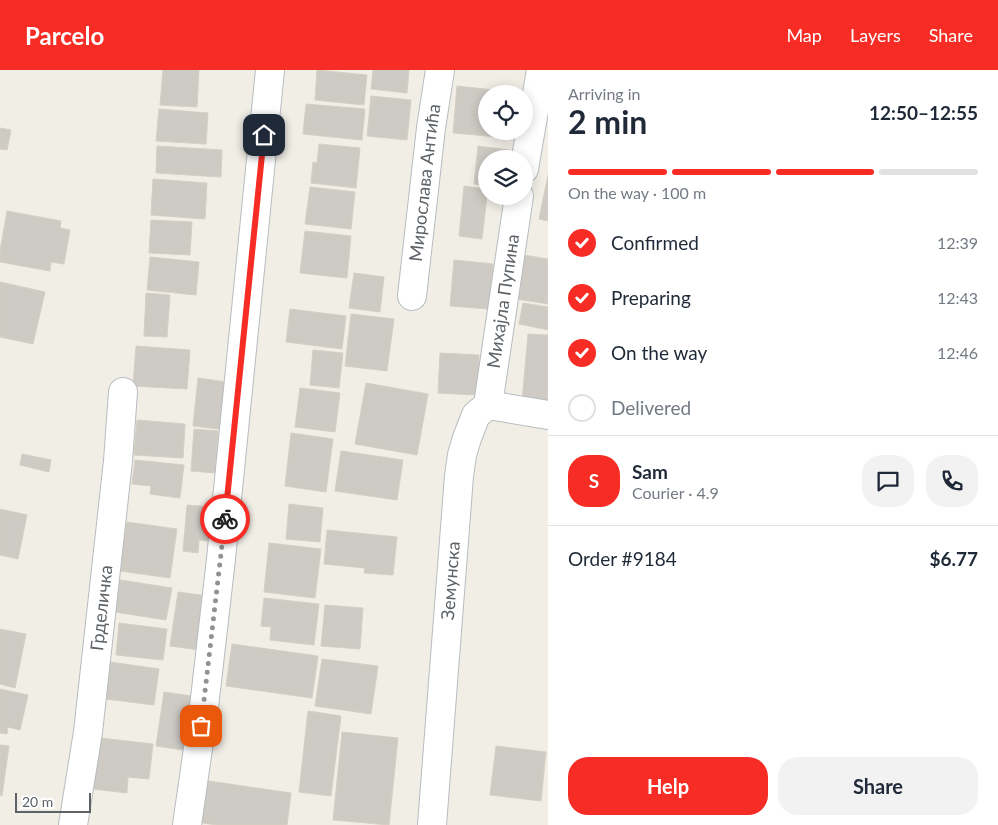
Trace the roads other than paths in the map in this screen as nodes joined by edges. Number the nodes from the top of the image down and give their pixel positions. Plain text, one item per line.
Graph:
1 (270, 70) edge
2 (440, 70) edge
3 (541, 70) edge
4 (527, 150) edge
5 (518, 205) edge
6 (412, 296) dead end
7 (123, 392) dead end
8 (488, 405) junction
9 (548, 414) edge
10 (73, 825) edge
11 (187, 825) edge
12 (432, 825) edge

1 - 11 street
2 - 6 street, Мирослава Антића
3 - 4 street
5 - 8 street, Михајла Пупина
7 - 10 street, Грделичка
8 - 9 street
8 - 12 street, Земунска

